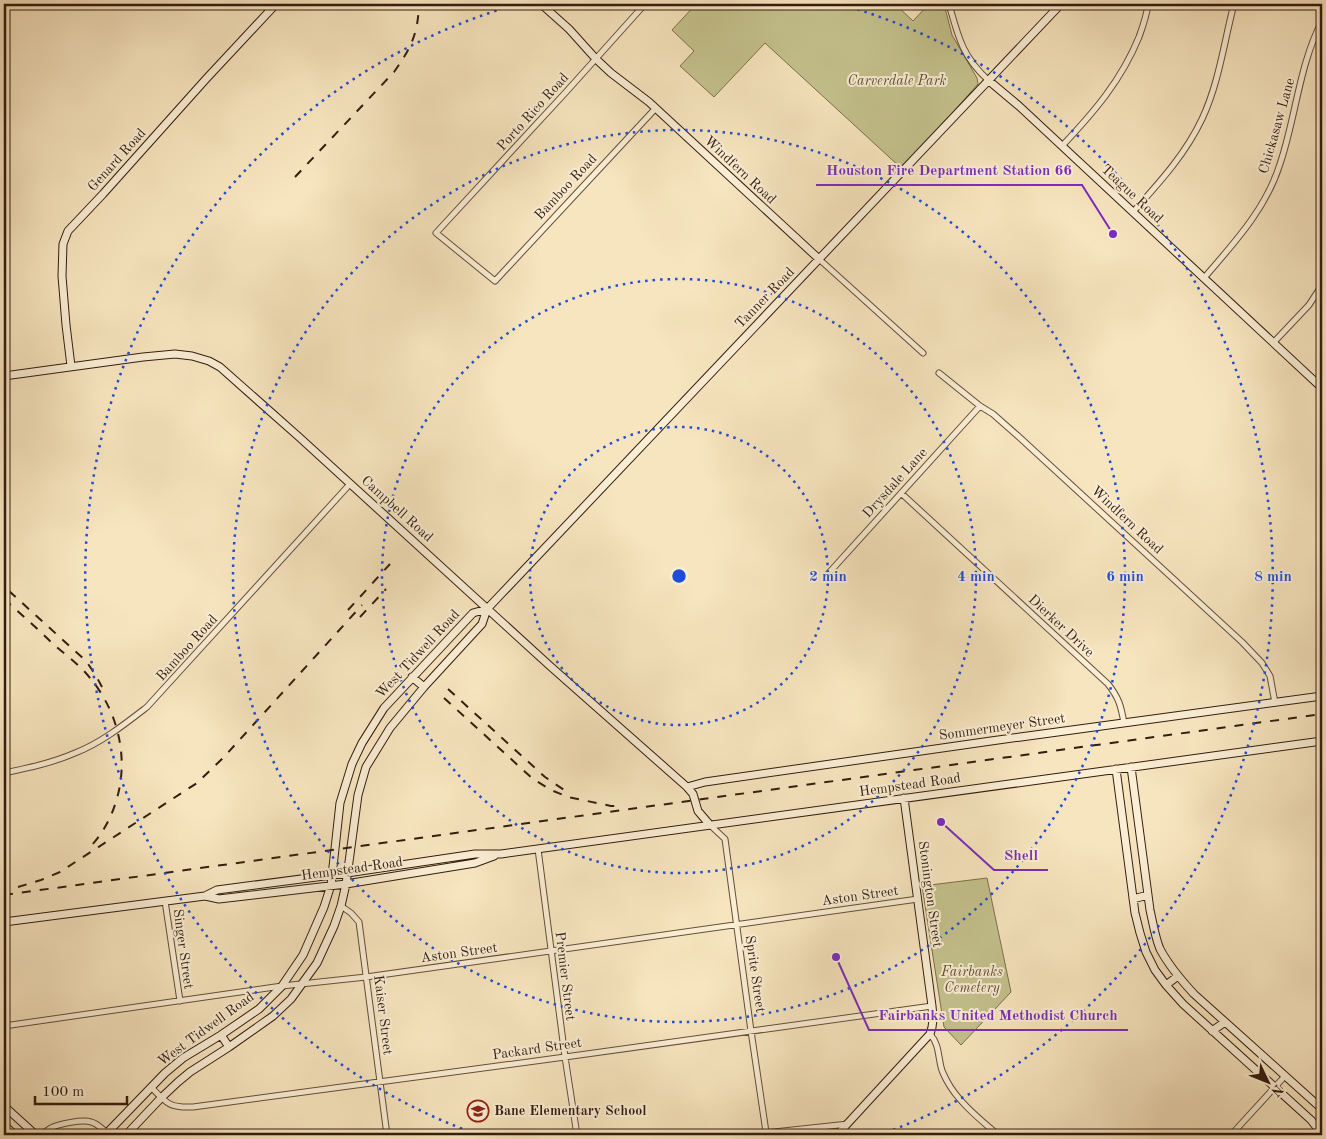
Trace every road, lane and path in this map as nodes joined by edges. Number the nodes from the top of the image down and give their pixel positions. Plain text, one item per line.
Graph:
1 (276, 4) edge
2 (541, 4) edge
3 (645, 4) edge
4 (949, 4) edge
5 (1061, 4) edge
6 (1148, 4) edge
7 (1234, 4) edge
8 (1322, 21) edge
9 (596, 59) junction
10 (988, 80) junction
11 (655, 109) junction
12 (1062, 146) junction
13 (1133, 212) junction
14 (819, 259) junction
15 (1204, 278) junction
16 (494, 281) joint
17 (1322, 285) edge
18 (1274, 342) junction
19 (923, 352) dead end
20 (70, 366) junction
21 (939, 374) dead end
22 (4, 376) edge
23 (1322, 388) edge
24 (980, 406) junction
25 (350, 484) junction
26 (901, 493) junction
27 (827, 575) dead end
28 (487, 609) junction
29 (412, 677) junction
30 (424, 687) junction
31 (1322, 696) edge
32 (1275, 703) junction
33 (1124, 723) junction
34 (1322, 741) edge
35 (1131, 767) junction
36 (1116, 769) junction
37 (4, 773) edge
38 (687, 787) junction
39 (904, 798) junction
40 (710, 825) junction
41 (538, 849) junction
42 (501, 854) junction
43 (443, 859) junction
44 (444, 868) junction
45 (347, 873) junction
46 (332, 874) junction
47 (346, 884) junction
48 (248, 886) junction
49 (331, 886) junction
50 (249, 895) junction
51 (1148, 895) junction
52 (204, 896) junction
53 (918, 899) junction
54 (1133, 899) junction
55 (165, 901) junction
56 (341, 906) junction
57 (4, 922) edge
58 (737, 925) junction
59 (551, 952) junction
60 (1178, 976) junction
61 (366, 977) junction
62 (302, 984) junction
63 (1166, 985) junction
64 (282, 986) junction
65 (180, 1001) junction
66 (932, 1006) junction
67 (1225, 1022) junction
68 (4, 1026) edge
69 (750, 1031) junction
70 (1212, 1031) junction
71 (930, 1034) junction
72 (221, 1035) junction
73 (229, 1047) junction
74 (564, 1057) junction
75 (1285, 1076) junction
76 (380, 1082) junction
77 (151, 1087) junction
78 (1274, 1088) junction
79 (161, 1098) junction
80 (4, 1106) edge
81 (1322, 1109) edge
82 (848, 1124) junction
83 (4, 1125) edge
84 (766, 1132) junction
85 (106, 1134) edge
86 (1322, 1134) edge
87 (15, 1135) edge
88 (36, 1135) edge
89 (42, 1135) edge
90 (126, 1135) edge
91 (387, 1135) edge
92 (577, 1135) edge
93 (745, 1135) edge
94 (837, 1135) edge
95 (998, 1135) edge
96 (1231, 1135) edge

1 - 20 street, Genard Road
2 - 9 street, Windfern Road
3 - 9 street, Porto Rico Road
4 - 10 street, Teague Road
5 - 10 street, Tanner Road
6 - 12 street
7 - 13 street
8 - 15 street, Chickasaw Lane
9 - 11 street, Windfern Road
9 - 16 street, Porto Rico Road
10 - 12 street, Teague Road
10 - 14 street, Tanner Road
11 - 14 street, Windfern Road
11 - 16 street, Bamboo Road
12 - 13 street, Teague Road
13 - 15 street, Teague Road
14 - 19 street, Windfern Road
14 - 28 street, Tanner Road
15 - 18 street, Teague Road
17 - 18 street
18 - 23 street, Teague Road
20 - 22 street, Campbell Road
20 - 25 street, Campbell Road
21 - 24 street, Windfern Road
24 - 26 street, Drysdale Lane
24 - 32 street, Windfern Road
25 - 28 street, Campbell Road
25 - 37 street, Bamboo Road
26 - 27 street, Drysdale Lane
26 - 33 street, Dierker Drive
28 - 29 street, West Tidwell Road
28 - 30 street, West Tidwell Road
28 - 38 street, Campbell Road
29 - 30 street
29 - 46 street, West Tidwell Road
30 - 45 street, West Tidwell Road
31 - 32 street, Sommermeyer Street
32 - 33 street, Sommermeyer Street
33 - 38 street, Sommermeyer Street
34 - 35 street, Hempstead Road
35 - 36 street, Hempstead Road
35 - 51 street
36 - 39 street, Hempstead Road
36 - 54 street
38 - 40 street, Campbell Road
39 - 40 street, Hempstead Road
39 - 53 street, Stonington Street
40 - 41 street, Hempstead Road
40 - 58 street, Sprite Street
41 - 42 street, Hempstead Road
41 - 59 street, Premier Street
42 - 43 street, Hempstead Road
42 - 44 street, Hempstead Road
43 - 44 street
43 - 45 street, Hempstead Road
44 - 47 street, Hempstead Road
45 - 46 street, Hempstead Road
45 - 47 street, West Tidwell Road
46 - 48 street, Hempstead Road
46 - 49 street, West Tidwell Road
47 - 49 street, Hempstead Road
47 - 56 street, West Tidwell Road
48 - 50 street
48 - 52 street, Hempstead Road
49 - 50 street, Hempstead Road
49 - 64 street, West Tidwell Road
50 - 52 street, Hempstead Road
51 - 54 street
51 - 60 street
52 - 55 street, Hempstead Road
53 - 58 street, Aston Street
53 - 66 street, Stonington Street
54 - 63 street
55 - 57 street, Hempstead Road
55 - 65 street, Singer Street
56 - 61 street, Kaiser Street
56 - 62 street, West Tidwell Road
58 - 59 street, Aston Street
58 - 69 street, Sprite Street
59 - 61 street, Aston Street
59 - 74 street, Premier Street
60 - 63 street
60 - 67 street
61 - 62 street, Aston Street
61 - 76 street, Kaiser Street
62 - 64 street, Aston Street
62 - 73 street, West Tidwell Road
63 - 70 street
64 - 65 street, Aston Street
64 - 72 street, West Tidwell Road
65 - 68 street, Aston Street
66 - 69 street, Packard Street
66 - 71 street, Stonington Street
67 - 70 street
67 - 75 street
69 - 74 street, Packard Street
69 - 84 street, Sprite Street
70 - 78 street
71 - 82 street
71 - 95 street
72 - 73 street
72 - 77 street, West Tidwell Road
73 - 79 street, West Tidwell Road
74 - 76 street, Packard Street
74 - 92 street, Premier Street
75 - 78 street
75 - 81 street
76 - 79 street, Packard Street
76 - 91 street, Kaiser Street
77 - 79 street, Packard Street
77 - 85 street, West Tidwell Road
78 - 86 street
78 - 96 street
79 - 90 street, West Tidwell Road
80 - 88 street
82 - 84 street
82 - 94 street
83 - 87 street
84 - 93 street
85 - 89 street

